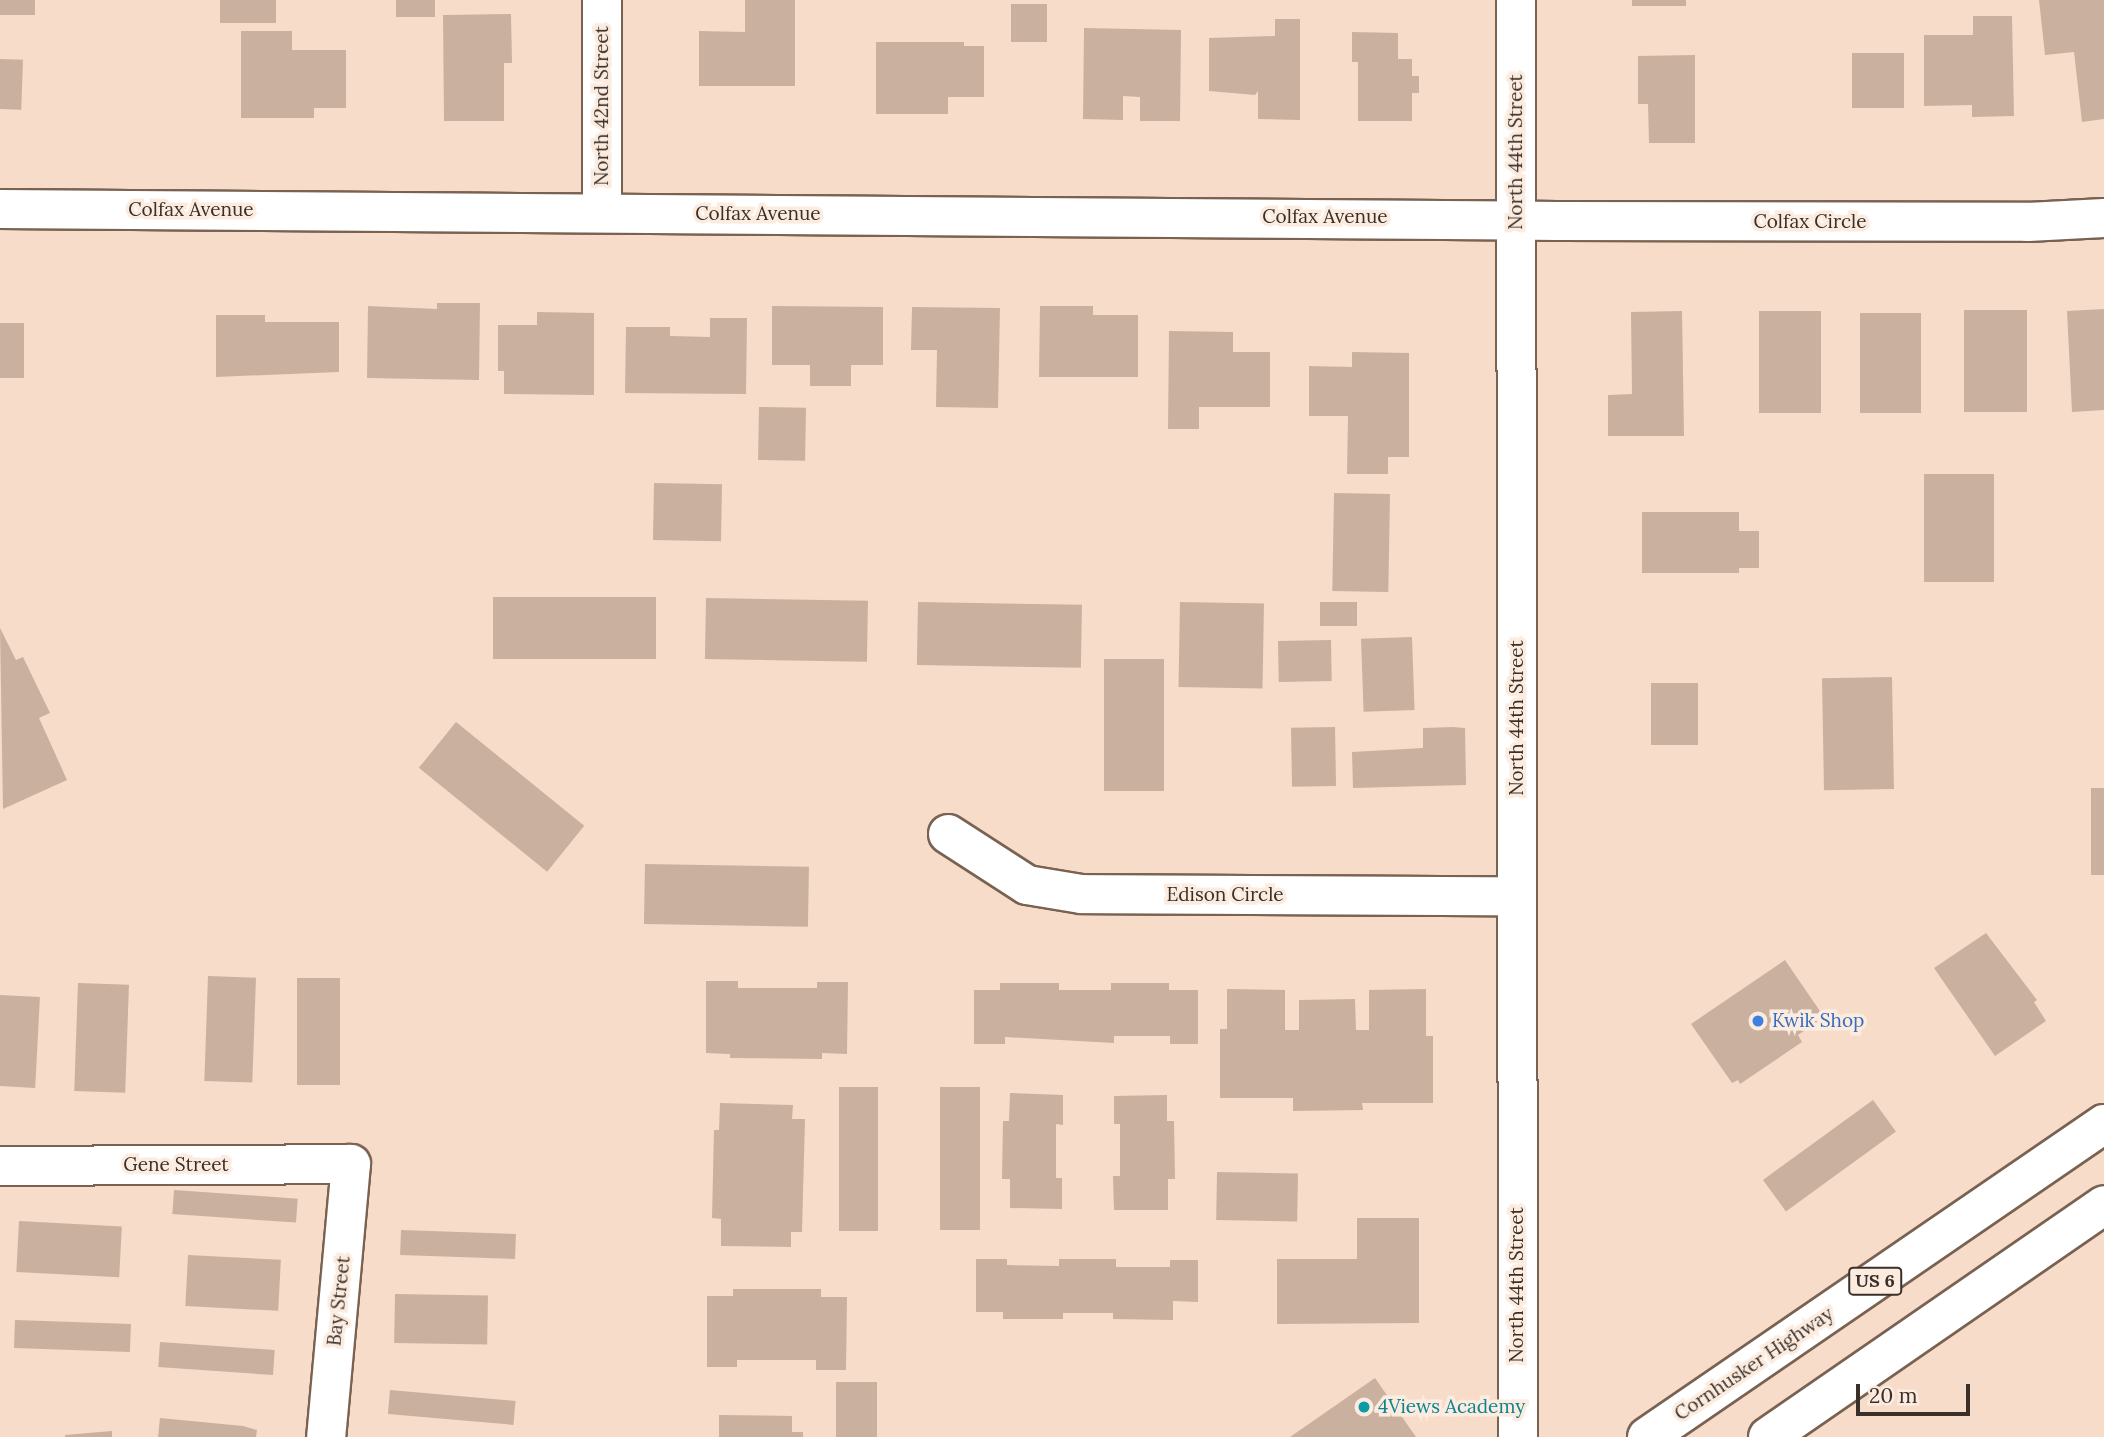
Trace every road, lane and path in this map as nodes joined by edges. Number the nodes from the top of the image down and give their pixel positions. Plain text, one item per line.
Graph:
1 (602, 0) edge
2 (1516, 0) edge
3 (0, 209) edge
4 (602, 213) junction
5 (2104, 218) edge
6 (1516, 219) junction
7 (948, 834) dead end
8 (1517, 895) junction
9 (2104, 1124) edge
10 (351, 1164) joint
11 (0, 1166) edge
12 (2104, 1205) edge
13 (326, 1437) edge
14 (1518, 1437) edge
15 (1647, 1437) edge
16 (1768, 1437) edge

1 - 4 street, North 42nd Street
2 - 6 street, North 44th Street
3 - 4 street, Colfax Avenue
4 - 6 street, Colfax Avenue
5 - 6 street, Colfax Circle
6 - 8 street, North 44th Street
7 - 8 street, Edison Circle
8 - 14 street, North 44th Street
9 - 15 street, Cornhusker Highway / US 6
10 - 11 street, Gene Street
10 - 13 street, Bay Street
12 - 16 street

